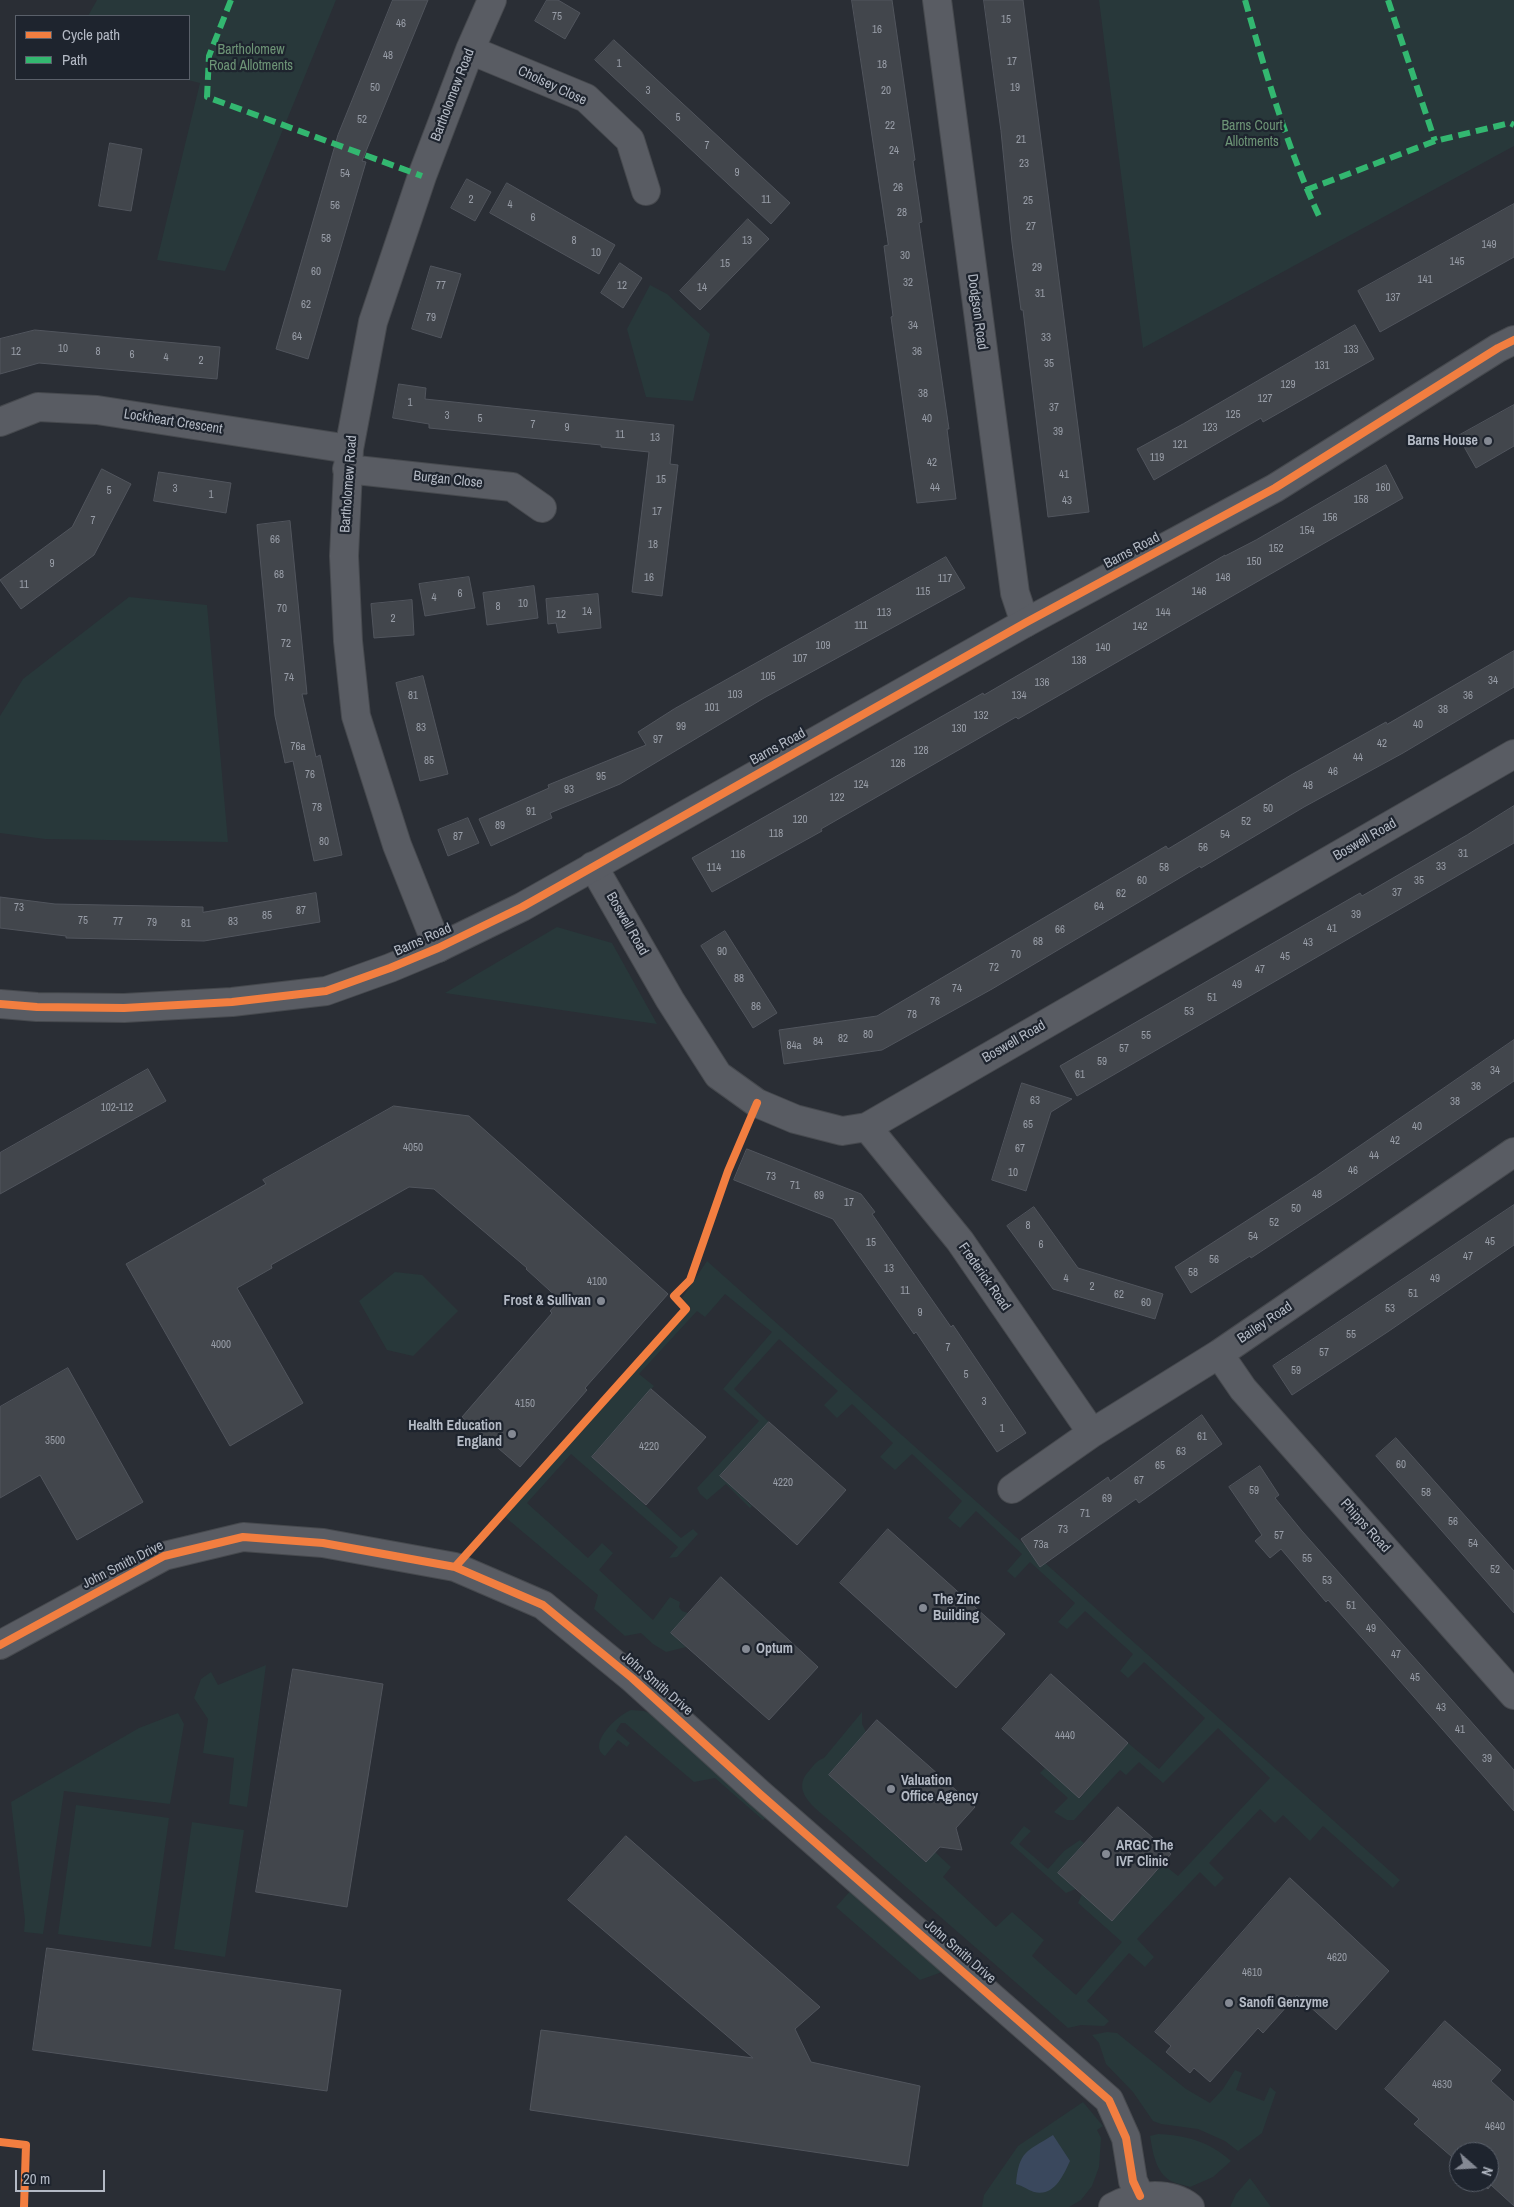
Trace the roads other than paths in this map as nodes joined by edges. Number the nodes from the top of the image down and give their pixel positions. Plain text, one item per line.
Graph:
1 (492, 0) edge
2 (937, 0) edge
3 (470, 50) junction
4 (646, 191) dead end
5 (1514, 340) edge
6 (0, 422) edge
7 (348, 459) junction
8 (542, 508) dead end
9 (1025, 623) junction
10 (1514, 754) edge
11 (593, 866) junction
12 (438, 948) junction
13 (0, 1004) edge
14 (867, 1127) junction
15 (1514, 1152) edge
16 (1219, 1354) junction
17 (1092, 1433) junction
18 (1012, 1489) dead end
19 (0, 1645) edge
20 (1514, 1695) edge
21 (1140, 2196) junction
22 (1113, 2207) edge
23 (1190, 2207) edge

1 - 3 street, Bartholomew Road
2 - 9 street, Dodgson Road
3 - 4 street, Cholsey Close
3 - 7 street, Bartholomew Road
5 - 9 street, Barns Road
6 - 7 street, Lockheart Crescent
7 - 8 street, Burgan Close
7 - 12 street, Bartholomew Road
9 - 11 street, Barns Road
10 - 14 street, Boswell Road
11 - 12 street, Barns Road
11 - 14 street, Boswell Road
12 - 13 street, Barns Road
14 - 17 street, Frederick Road
15 - 16 street, Bailey Road
16 - 17 street, Bailey Road
16 - 20 street, Phipps Road
17 - 18 street, Bailey Road
19 - 21 street, John Smith Drive
21 - 22 street
21 - 23 street

